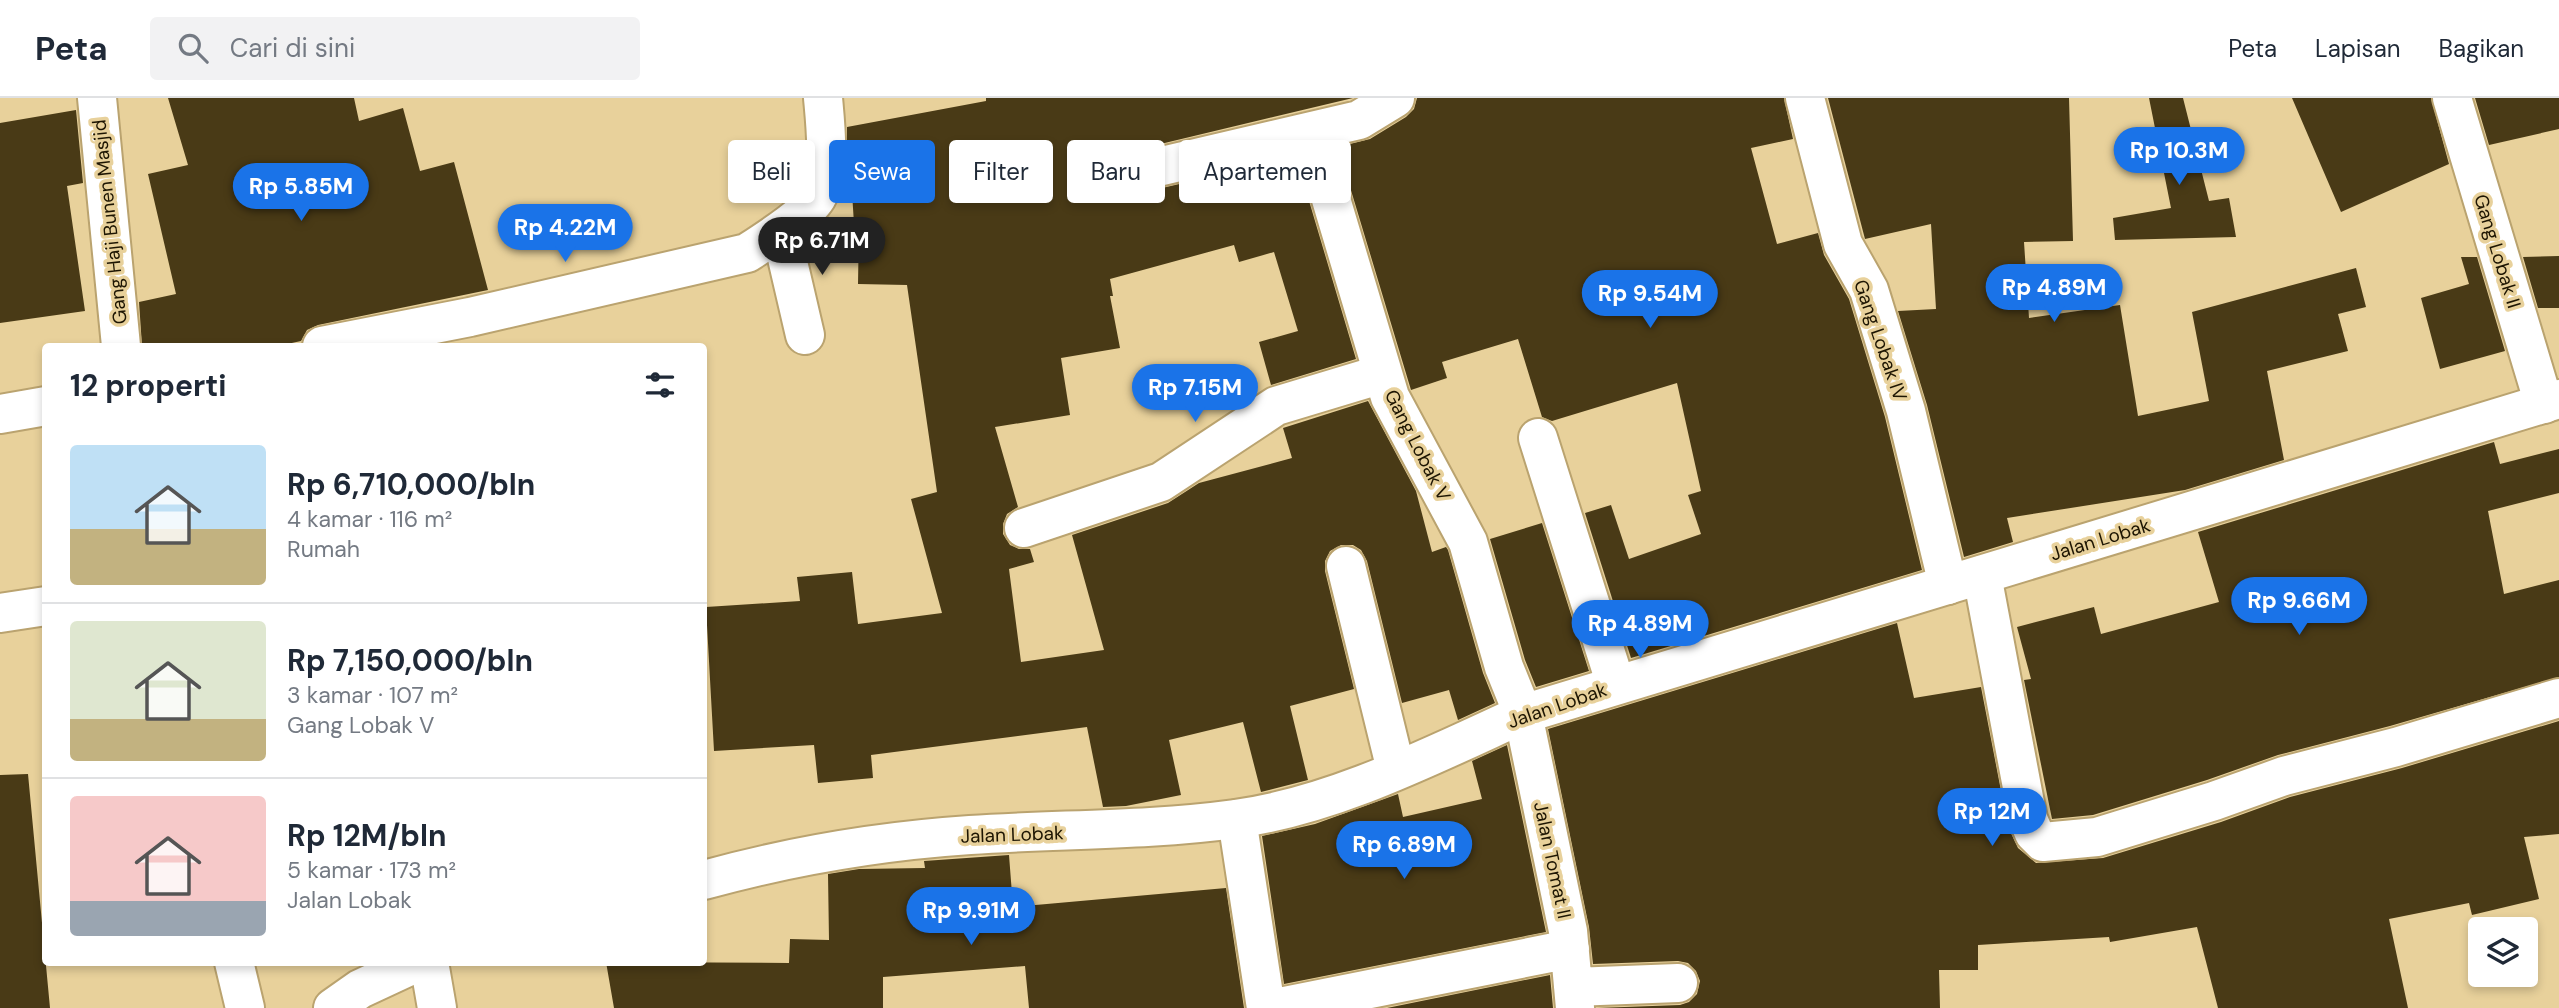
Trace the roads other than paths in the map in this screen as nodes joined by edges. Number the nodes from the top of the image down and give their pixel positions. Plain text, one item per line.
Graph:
1 (97, 98) edge
2 (823, 98) edge
3 (1395, 98) edge
4 (1805, 98) edge
5 (2452, 98) edge
6 (1357, 109) edge
7 (1311, 132) junction
8 (1165, 166) edge
9 (781, 232) junction
10 (805, 335) dead end
11 (121, 343) edge
12 (337, 343) edge
13 (1382, 374) junction
14 (2551, 402) edge
15 (42, 407) edge
16 (0, 414) edge
17 (1538, 438) dead end
18 (1024, 528) dead end
19 (1346, 566) dead end
20 (1965, 580) junction
21 (42, 607) edge
22 (0, 613) edge
23 (1616, 685) junction
24 (2559, 698) edge
25 (1523, 714) junction
26 (1396, 770) junction
27 (1237, 819) junction
28 (707, 879) edge
29 (1570, 949) junction
30 (235, 966) edge
31 (409, 966) edge
32 (430, 966) edge
33 (1678, 983) dead end
34 (1574, 998) edge
35 (245, 1008) edge
36 (333, 1008) edge
37 (437, 1008) edge
38 (1266, 1008) edge
39 (1275, 1008) edge

1 - 11 street, Gang Haji Bunen Masjid
2 - 9 street
3 - 6 street
4 - 20 street, Gang Lobak IV
5 - 14 street, Gang Lobak II
6 - 7 street
7 - 8 street
7 - 13 street, Gang Lobak V
9 - 10 street
9 - 12 street
13 - 18 street
13 - 25 street, Gang Lobak V
14 - 20 street, Jalan Lobak
15 - 16 street
17 - 23 street
19 - 26 street
20 - 23 street, Jalan Lobak
20 - 24 street, Gang Lobak IV
21 - 22 street
23 - 25 street, Jalan Lobak
25 - 26 street, Jalan Lobak
25 - 29 street, Jalan Tomat II
26 - 27 street, Jalan Lobak
27 - 28 street, Jalan Lobak
27 - 38 street
29 - 34 street, Jalan Tomat II
29 - 39 street
30 - 35 street
31 - 36 street
32 - 37 street
33 - 34 street

